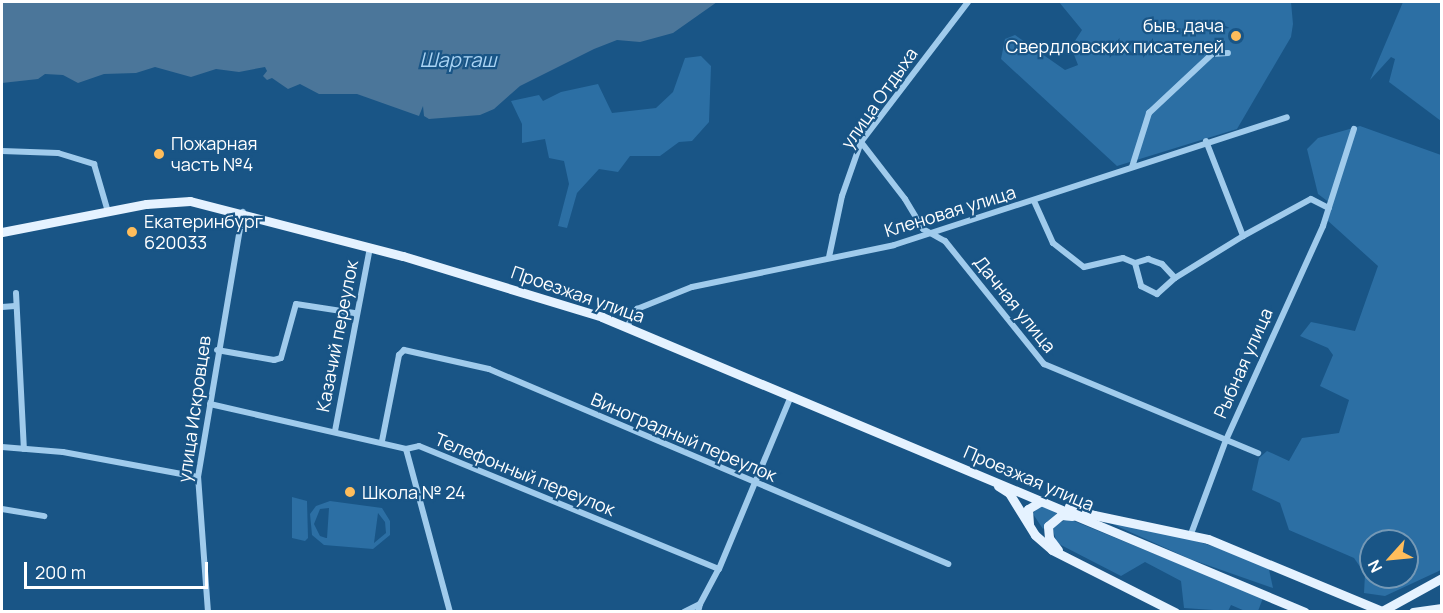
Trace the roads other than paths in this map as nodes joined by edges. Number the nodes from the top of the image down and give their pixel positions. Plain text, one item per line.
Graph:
1 (968, 2) edge
2 (1228, 53) dead end
3 (1287, 117) dead end
4 (1354, 129) dead end
5 (1206, 141) junction
6 (861, 142) junction
7 (2, 151) edge
8 (1132, 167) junction
9 (1034, 201) junction
10 (1329, 208) junction
11 (108, 212) junction
12 (243, 212) junction
13 (2, 232) edge
14 (932, 232) junction
15 (1243, 236) junction
16 (370, 246) junction
17 (829, 257) junction
18 (1135, 263) junction
19 (1174, 278) junction
20 (16, 293) dead end
21 (15, 306) junction
22 (2, 307) edge
23 (354, 312) junction
24 (627, 327) junction
25 (217, 350) junction
26 (791, 396) junction
27 (210, 404) junction
28 (335, 431) junction
29 (1226, 440) junction
30 (382, 441) junction
31 (2, 447) edge
32 (24, 449) junction
33 (406, 449) junction
34 (1258, 453) dead end
35 (983, 476) junction
36 (198, 477) junction
37 (753, 483) junction
38 (1048, 502) junction
39 (2, 508) edge
40 (44, 516) dead end
41 (1086, 520) junction
42 (1029, 526) junction
43 (1191, 534) junction
44 (1066, 558) junction
45 (948, 564) dead end
46 (718, 570) junction
47 (1442, 578) edge
48 (699, 608) edge
49 (1442, 608) edge
50 (208, 612) edge
51 (450, 612) edge
52 (684, 612) edge
53 (1175, 612) edge
54 (1305, 612) edge
55 (1383, 612) edge
56 (1413, 612) edge

1 - 6 street, улица Отдыха
2 - 8 street
3 - 5 street, Кленовая улица
4 - 10 street, Рыбная улица
5 - 8 street, Кленовая улица
5 - 15 street
6 - 14 street, Дачная улица
6 - 17 street, улица Отдыха
7 - 11 street
8 - 9 street, Кленовая улица
9 - 14 street, Кленовая улица
9 - 18 street
10 - 15 street
10 - 29 street, Рыбная улица
11 - 12 main road, Проезжая улица
11 - 13 main road, Проезжая улица
12 - 16 main road, Проезжая улица
12 - 25 street, улица Искровцев
14 - 17 street, Кленовая улица
14 - 29 street, Дачная улица
15 - 19 street
16 - 23 street, Казачий переулок
16 - 24 main road, Проезжая улица
17 - 24 street, Кленовая улица
18 - 19 street
18 - 19 street
20 - 21 street
21 - 22 street
21 - 32 street
23 - 25 street
23 - 28 street, Казачий переулок
24 - 26 main road, Проезжая улица
25 - 27 street, улица Искровцев
26 - 35 main road, Проезжая улица
26 - 37 street
27 - 28 street, Телефонный переулок
27 - 36 street, улица Искровцев
28 - 30 street, Телефонный переулок
29 - 34 street, Дачная улица
29 - 43 street, Рыбная улица
30 - 33 street, Телефонный переулок
30 - 37 street, Виноградный переулок
31 - 32 street
32 - 36 street
33 - 46 street, Телефонный переулок
33 - 51 street
35 - 38 main road, Проезжая улица
35 - 42 main road
36 - 50 street, улица Искровцев
37 - 45 street, Виноградный переулок
37 - 46 street
38 - 41 main road, Проезжая улица
38 - 42 main road
38 - 43 main road
39 - 40 street
41 - 44 main road
41 - 54 main road, Проезжая улица
42 - 44 main road
43 - 55 main road
44 - 53 main road
46 - 48 street
47 - 55 main road
48 - 52 street
49 - 56 main road

